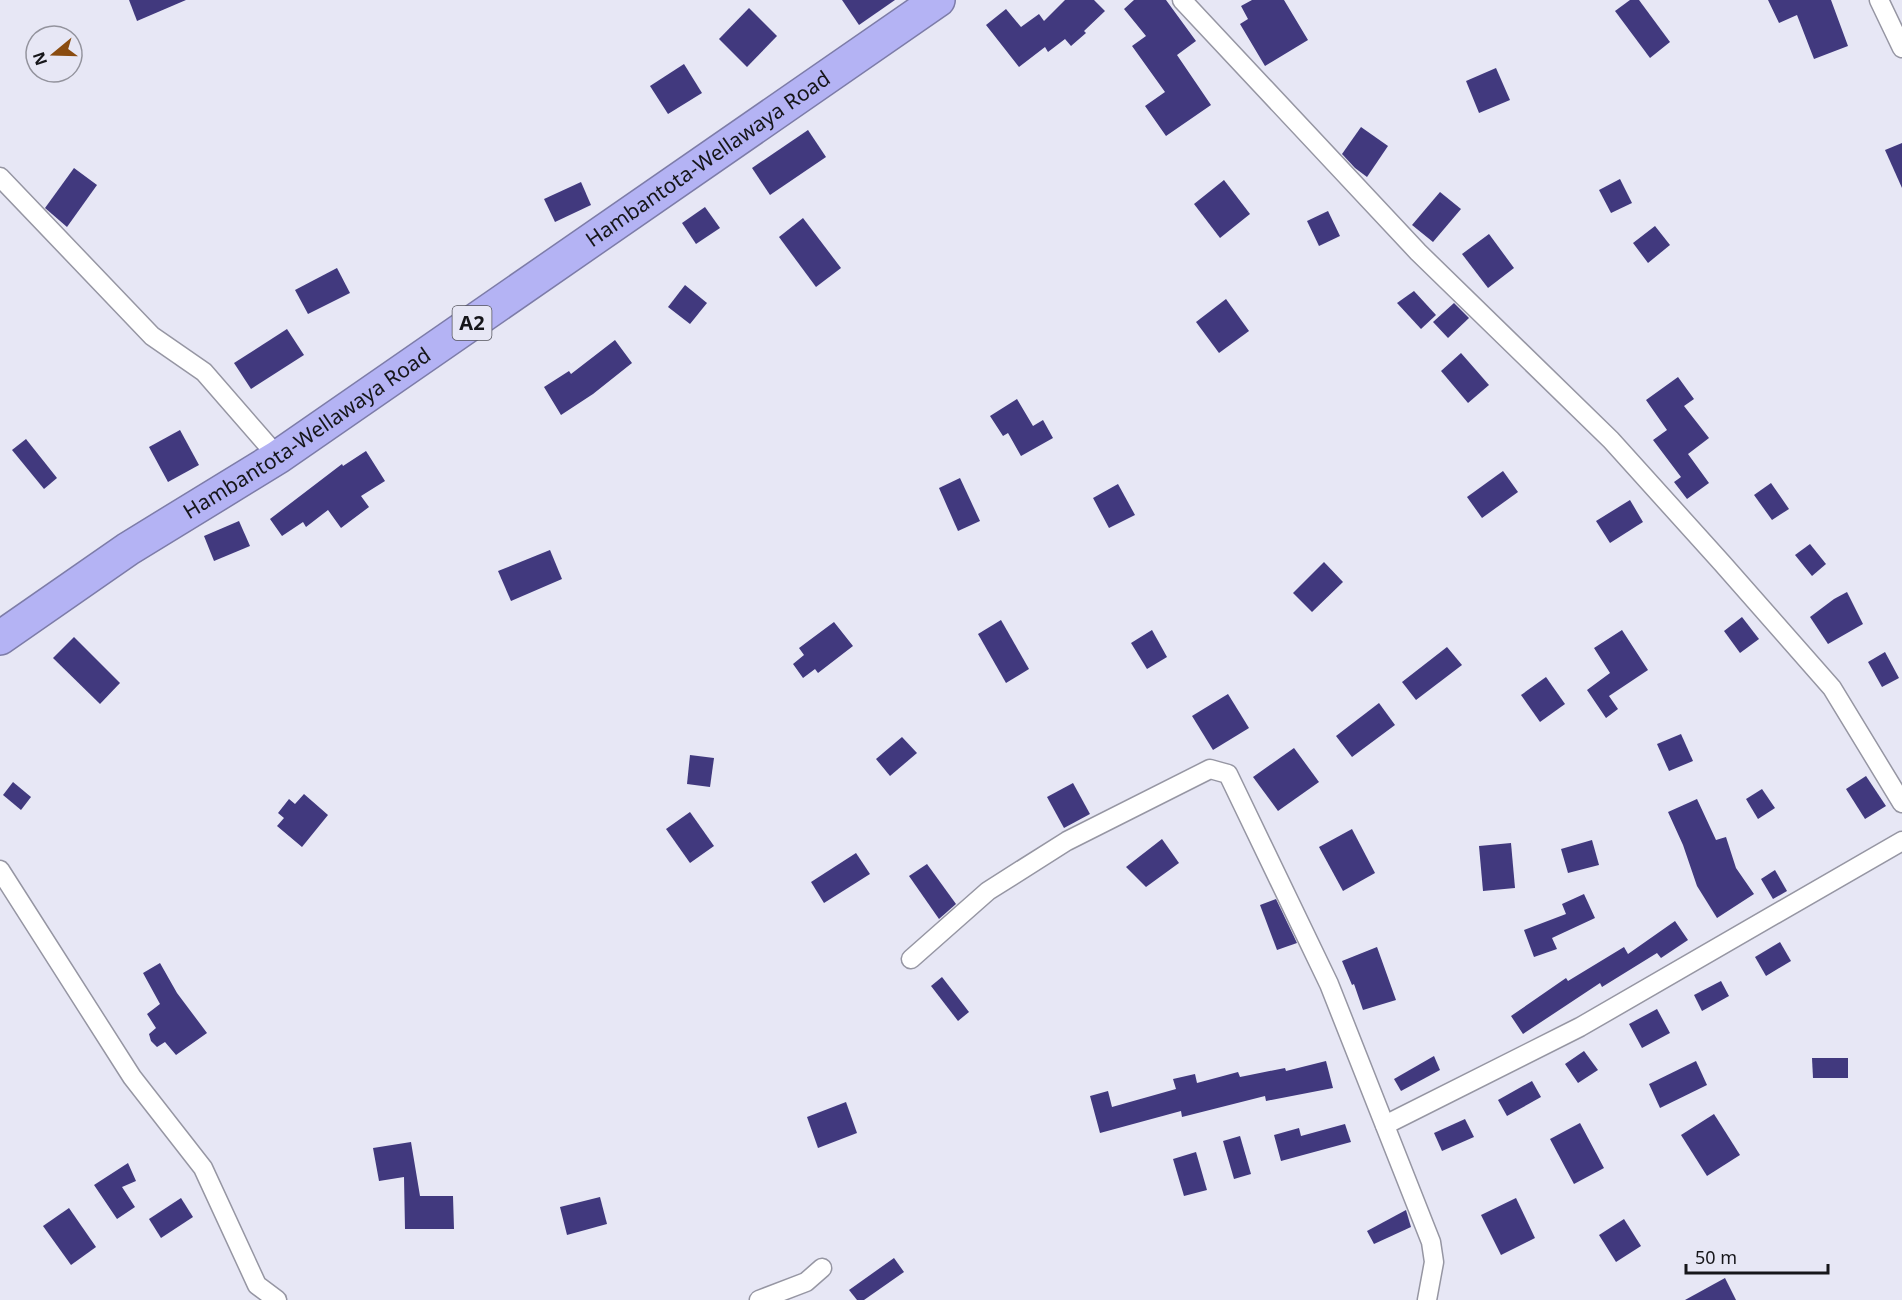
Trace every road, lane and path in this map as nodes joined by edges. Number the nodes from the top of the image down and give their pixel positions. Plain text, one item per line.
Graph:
1 (938, 0) edge
2 (1182, 0) edge
3 (1880, 0) edge
4 (1902, 48) edge
5 (0, 177) edge
6 (278, 457) junction
7 (0, 638) edge
8 (1902, 803) edge
9 (1902, 841) edge
10 (0, 870) edge
11 (911, 959) dead end
12 (1385, 1125) junction
13 (822, 1268) dead end
14 (277, 1300) edge
15 (759, 1300) edge
16 (1427, 1300) edge

1 - 6 highway, Hambantota-Wellawaya Road / A2
2 - 8 street
3 - 4 street
5 - 6 street
6 - 7 highway, Hambantota-Wellawaya Road / A2
9 - 12 street
10 - 14 street
11 - 12 street
12 - 16 street
13 - 15 street

